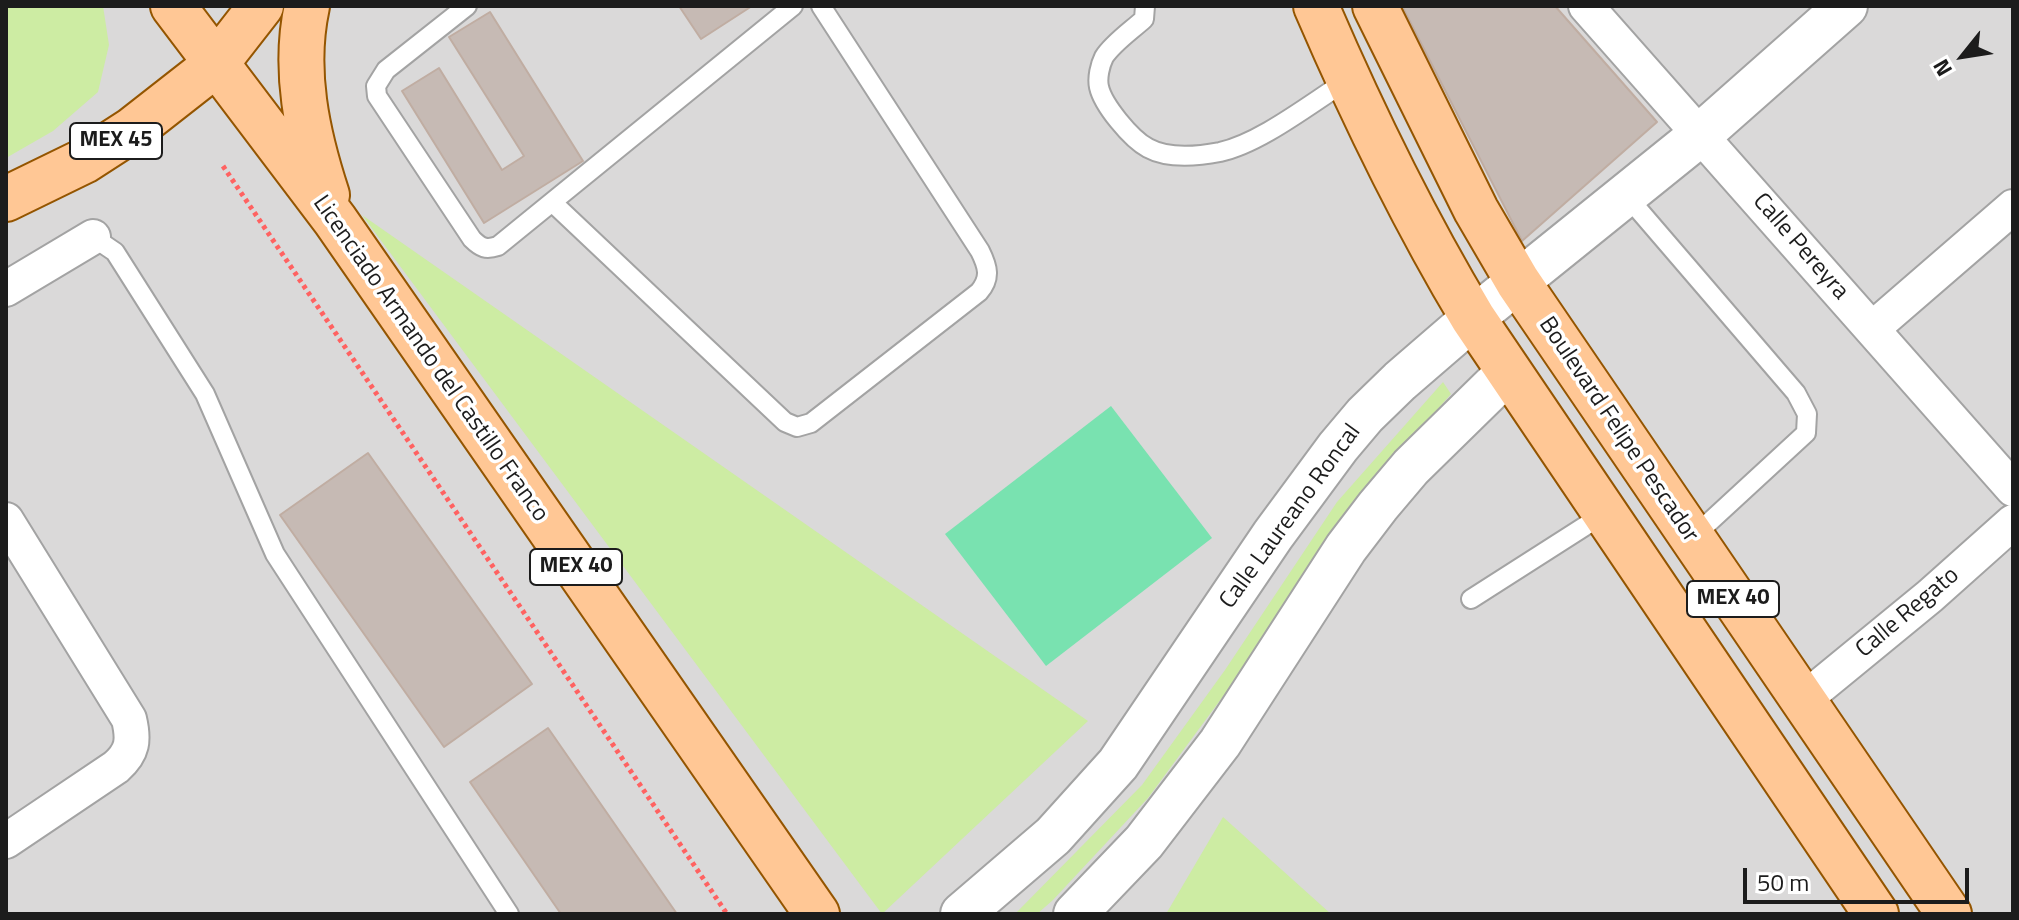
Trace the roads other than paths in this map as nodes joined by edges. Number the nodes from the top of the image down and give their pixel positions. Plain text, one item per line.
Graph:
1 (173, 6) edge
2 (261, 6) edge
3 (307, 6) edge
4 (467, 6) edge
5 (793, 6) edge
6 (821, 6) edge
7 (1145, 6) edge
8 (1316, 6) edge
9 (1375, 6) edge
10 (1586, 6) edge
11 (1846, 6) edge
12 (215, 65) junction
13 (1348, 80) junction
14 (1700, 135) junction
15 (1625, 194) junction
16 (6, 199) edge
17 (552, 202) junction
18 (2013, 207) edge
19 (335, 220) junction
20 (93, 237) joint
21 (1518, 282) junction
22 (6, 289) edge
23 (1473, 318) junction
24 (1872, 329) junction
25 (1509, 371) junction
26 (2013, 489) edge
27 (1604, 514) junction
28 (6, 520) edge
29 (2013, 522) edge
30 (1692, 538) junction
31 (16, 556) edge
32 (1471, 599) dead end
33 (1802, 701) junction
34 (6, 841) edge
35 (509, 914) edge
36 (817, 914) edge
37 (962, 914) edge
38 (1075, 914) edge
39 (1876, 914) edge
40 (1949, 914) edge

1 - 12 main road, Licenciado Armando del Castillo Franco / MEX 40
2 - 12 main road, MEX 45
3 - 19 main road
4 - 17 lane
5 - 17 lane
6 - 17 lane
7 - 13 lane
8 - 13 main road, MEX 40
9 - 21 main road, Boulevard Felipe Pescador / MEX 40
10 - 14 street, Calle Pereyra
11 - 14 street, Calle Laureano Roncal
12 - 16 main road, MEX 45
12 - 19 main road, Licenciado Armando del Castillo Franco / MEX 40
13 - 23 main road, MEX 40
14 - 15 street, Calle Laureano Roncal
14 - 24 street, Calle Pereyra
15 - 21 street, Calle Laureano Roncal
15 - 30 lane
18 - 24 street
19 - 36 main road, Licenciado Armando del Castillo Franco / MEX 40
20 - 22 street
20 - 35 lane
21 - 23 street, Calle Laureano Roncal
21 - 30 main road, Boulevard Felipe Pescador / MEX 40
23 - 25 main road, MEX 40
23 - 37 street, Calle Laureano Roncal
24 - 26 street, Calle Pereyra
25 - 27 main road, MEX 40
25 - 38 street
27 - 32 lane
27 - 39 main road, MEX 40
28 - 31 street
29 - 33 street, Calle Regato
30 - 33 main road, Boulevard Felipe Pescador / MEX 40
31 - 34 street
33 - 40 main road, Boulevard Felipe Pescador / MEX 40

